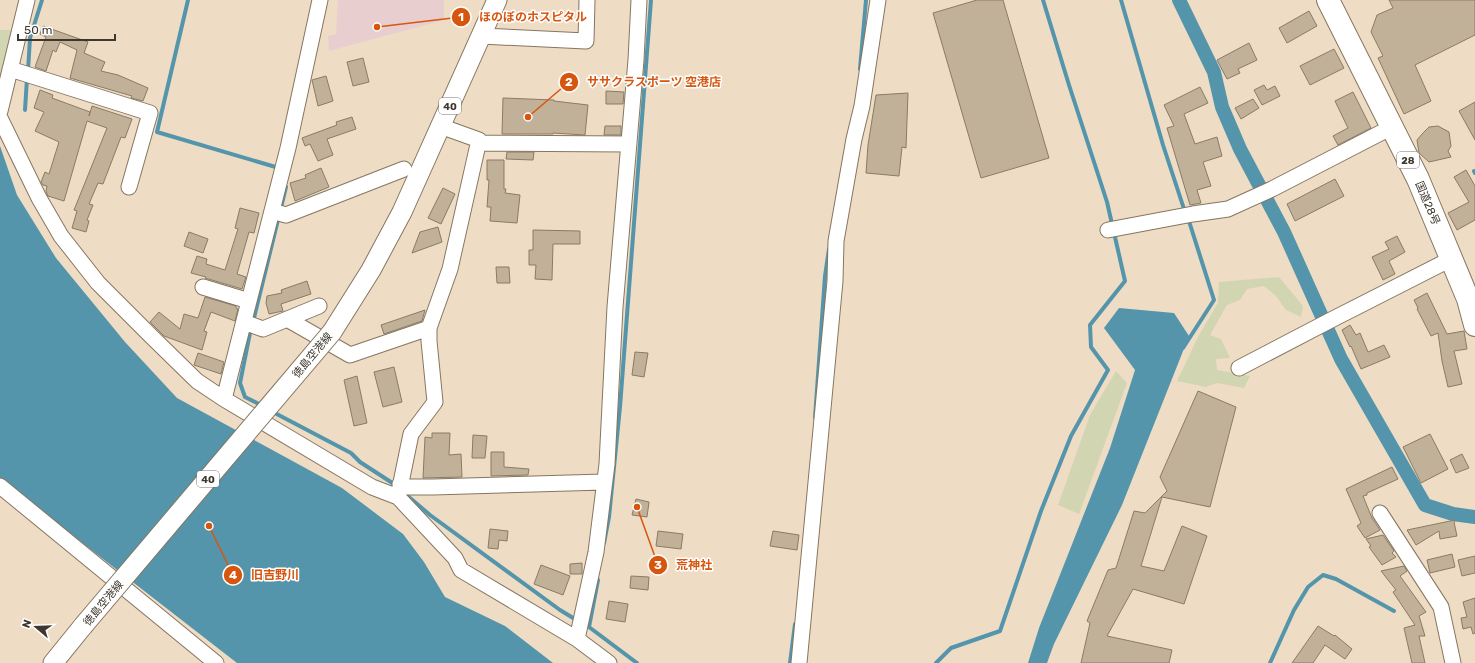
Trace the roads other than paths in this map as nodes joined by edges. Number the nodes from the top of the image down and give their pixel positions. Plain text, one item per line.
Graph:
1 (27, 0) edge
2 (320, 0) edge
3 (497, 0) edge
4 (587, 0) edge
5 (639, 0) edge
6 (878, 0) edge
7 (1328, 0) edge
8 (481, 36) junction
9 (10, 69) junction
10 (0, 112) edge
11 (0, 118) edge
12 (440, 126) junction
13 (1392, 127) junction
14 (478, 143) junction
15 (629, 144) junction
16 (404, 169) dead end
17 (129, 187) dead end
18 (279, 213) junction
19 (1114, 229) dead end
20 (1451, 259) junction
21 (203, 287) dead end
22 (249, 301) junction
23 (319, 306) dead end
24 (287, 319) junction
25 (250, 325) junction
26 (1475, 325) edge
27 (429, 328) junction
28 (1239, 368) dead end
29 (224, 399) junction
30 (604, 482) junction
31 (0, 486) edge
32 (399, 490) junction
33 (1380, 513) dead end
34 (577, 639) junction
35 (53, 663) edge
36 (216, 663) edge
37 (609, 663) edge
38 (799, 663) edge
39 (1453, 663) edge

1 - 9 street
2 - 18 street
3 - 8 main road, 徳島空港線 / 40
4 - 8 street
5 - 15 street
6 - 38 street
7 - 13 highway, 国道28号 / 28
8 - 12 main road, 徳島空港線 / 40
9 - 10 street
9 - 17 street
11 - 29 street
12 - 14 street
12 - 35 main road, 徳島空港線 / 40, bridge
13 - 19 street
13 - 20 highway, 国道28号 / 28
14 - 15 street
14 - 27 street
15 - 30 street
16 - 18 street
18 - 22 street
20 - 26 highway, 国道28号 / 28
20 - 28 street
21 - 22 street
22 - 25 street
23 - 24 street
24 - 25 street
24 - 27 street
25 - 29 street
27 - 32 street
29 - 32 street
30 - 32 street
30 - 34 street
31 - 36 street
32 - 34 street
33 - 39 street
34 - 37 street

